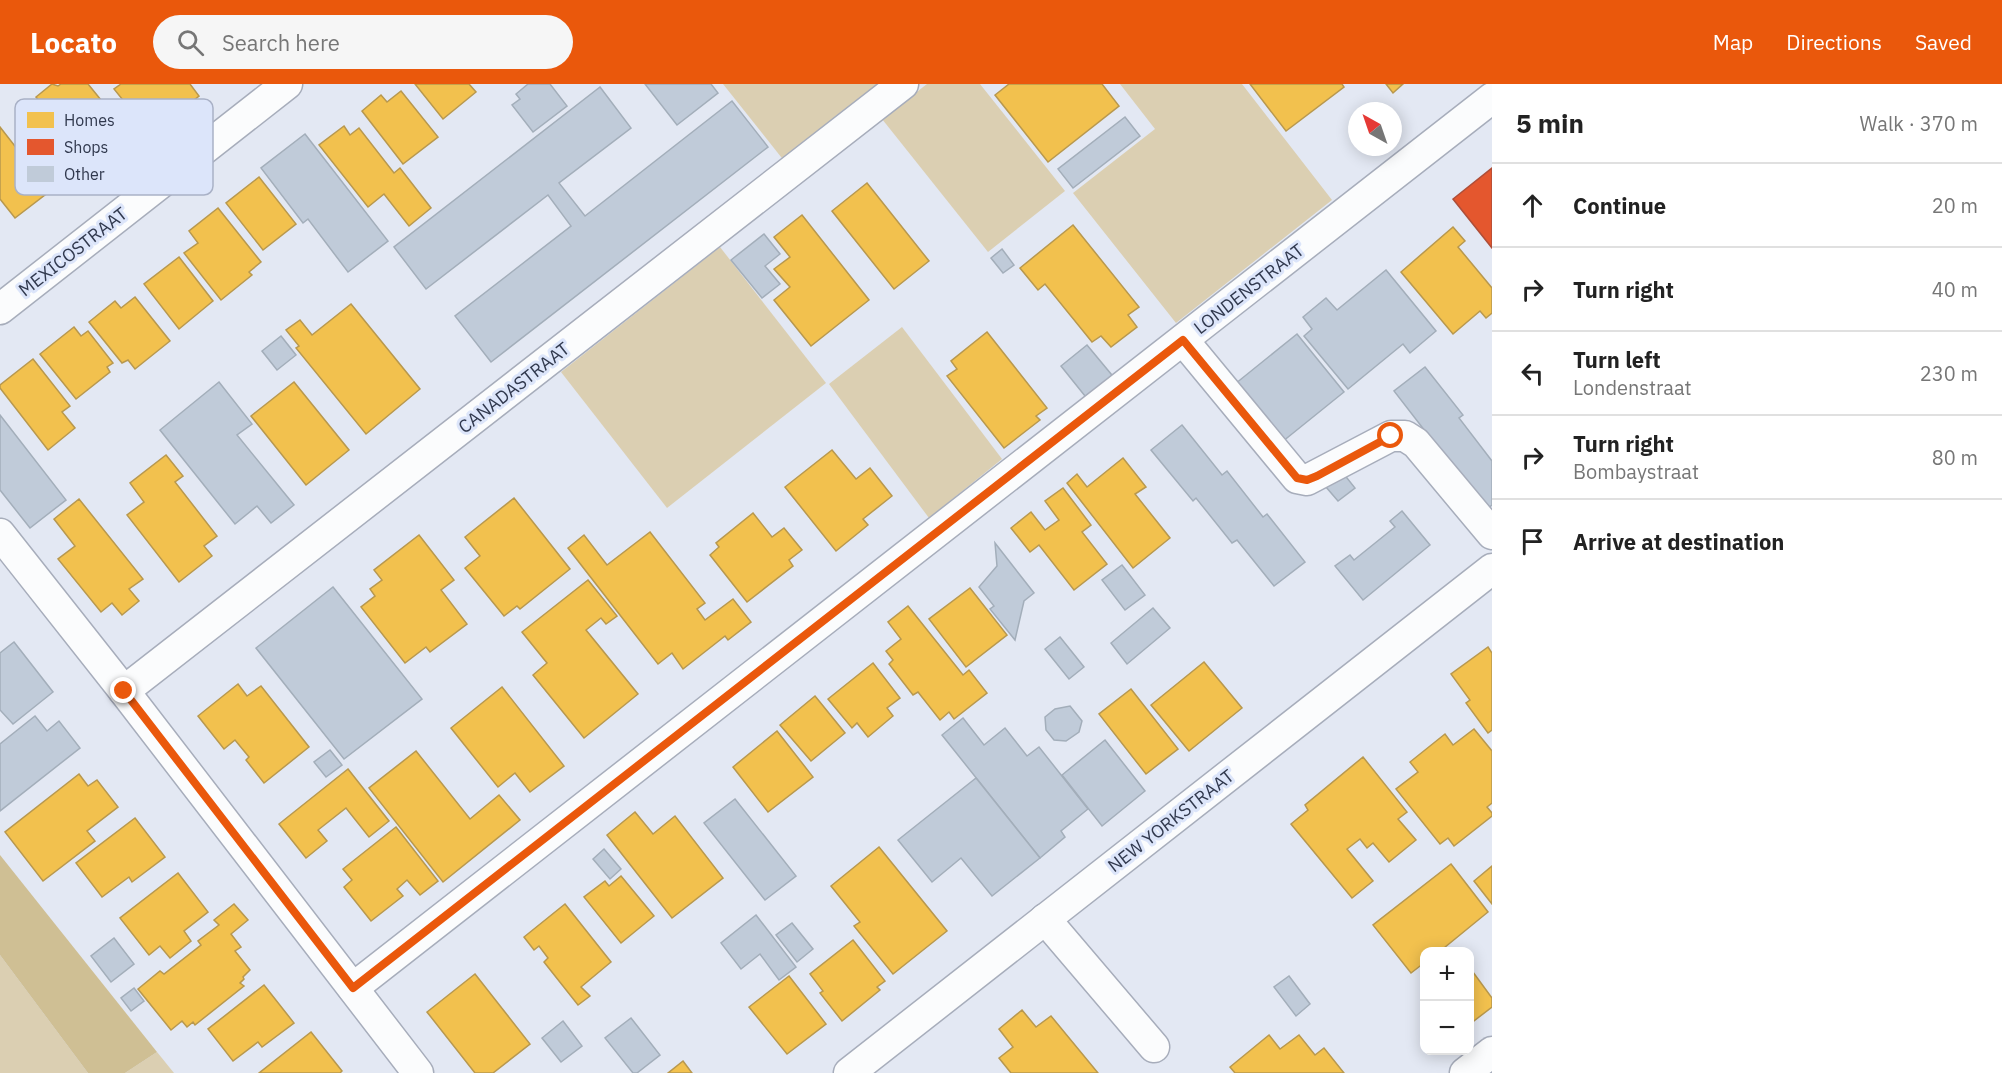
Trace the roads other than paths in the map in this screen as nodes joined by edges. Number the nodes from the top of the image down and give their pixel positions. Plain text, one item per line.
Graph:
1 (287, 84) edge
2 (903, 84) edge
3 (1492, 98) edge
4 (213, 142) edge
5 (145, 195) edge
6 (0, 309) edge
7 (1183, 340) junction
8 (0, 534) edge
9 (1492, 534) edge
10 (1492, 569) edge
11 (124, 691) junction
12 (1045, 920) junction
13 (353, 988) junction
14 (1155, 1047) dead end
15 (1492, 1052) edge
16 (418, 1073) edge
17 (849, 1073) edge
18 (1465, 1073) edge

1 - 4 street, MEXICOSTRAAT
2 - 11 street, CANADASTRAAT
3 - 7 street, LONDENSTRAAT
5 - 6 street, MEXICOSTRAAT
7 - 9 street
7 - 13 street, LONDENSTRAAT
8 - 11 street
10 - 12 street, NEW YORKSTRAAT
11 - 13 street
12 - 14 street
12 - 17 street, NEW YORKSTRAAT
13 - 16 street
15 - 18 street

